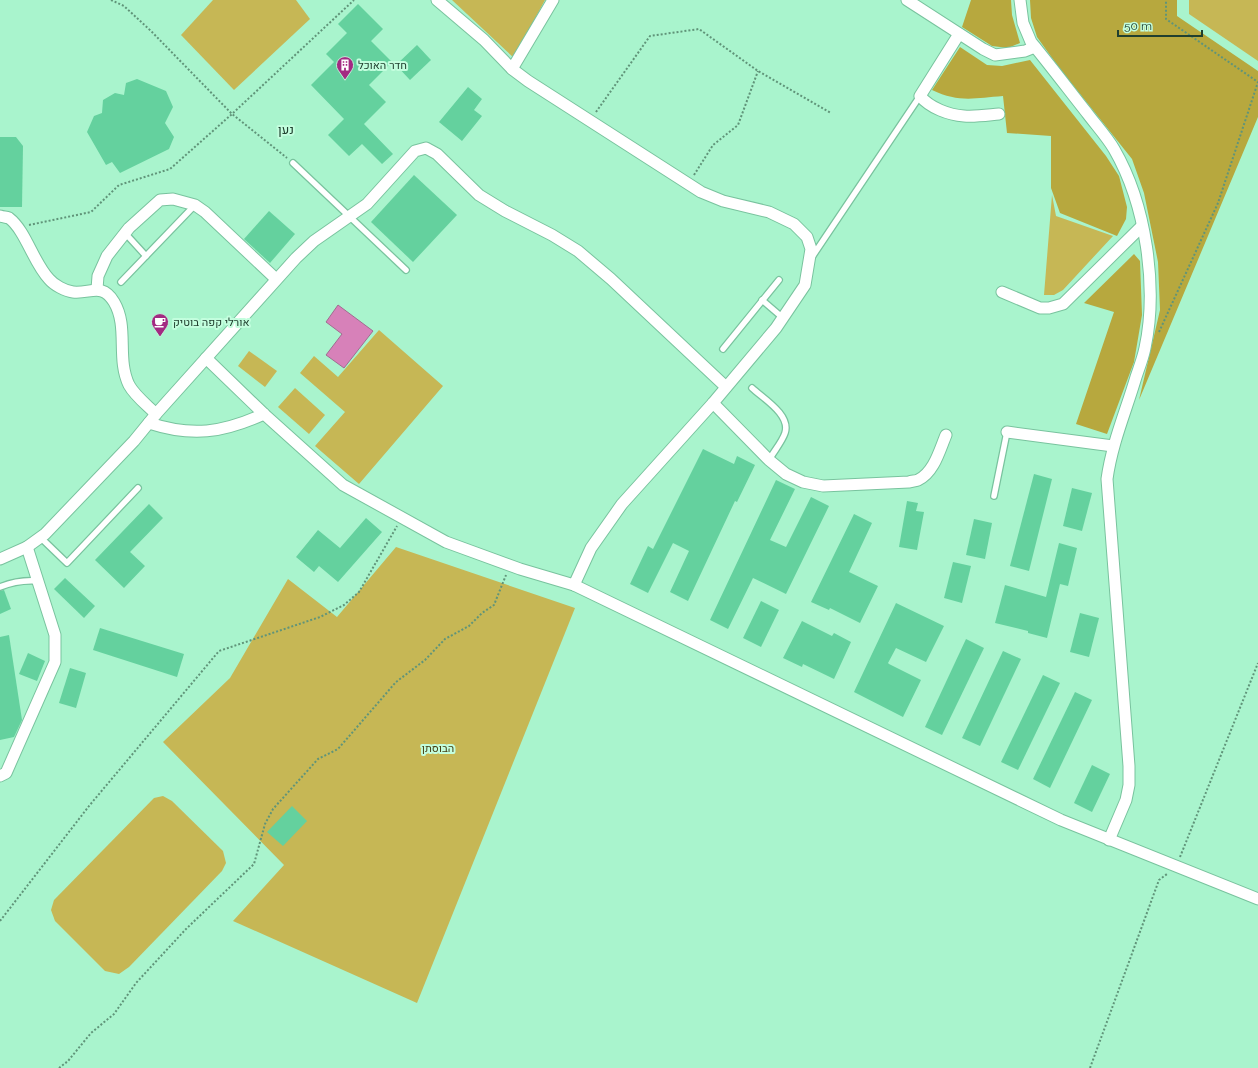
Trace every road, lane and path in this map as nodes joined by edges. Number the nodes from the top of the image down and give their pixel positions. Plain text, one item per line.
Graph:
1 (111, 0) edge
2 (354, 0) edge
3 (437, 0) edge
4 (553, 0) edge
5 (907, 0) edge
6 (1020, 0) edge
7 (1166, 0) edge
8 (959, 34) junction
9 (1035, 47) junction
10 (512, 69) junction
11 (758, 71) junction
12 (920, 96) junction
13 (831, 113) dead end
14 (232, 114) junction
15 (999, 114) dead end
16 (590, 121) junction
17 (293, 163) joint
18 (688, 184) junction
19 (195, 205) junction
20 (0, 216) edge
21 (351, 216) junction
22 (1142, 226) junction
23 (18, 227) junction
24 (125, 233) junction
25 (146, 256) junction
26 (810, 261) junction
27 (406, 270) dead end
28 (276, 279) junction
29 (779, 280) dead end
30 (121, 282) dead end
31 (97, 290) junction
32 (1002, 292) dead end
33 (762, 300) junction
34 (783, 318) junction
35 (1158, 333) dead end
36 (723, 349) dead end
37 (206, 358) junction
38 (726, 387) junction
39 (752, 388) dead end
40 (713, 403) junction
41 (156, 414) junction
42 (264, 414) junction
43 (149, 423) junction
44 (1007, 432) joint
45 (946, 435) dead end
46 (1113, 446) junction
47 (769, 460) junction
48 (138, 488) dead end
49 (994, 496) dead end
50 (401, 518) junction
51 (40, 537) junction
52 (27, 547) junction
53 (0, 559) edge
54 (510, 565) junction
55 (38, 581) junction
56 (574, 585) junction
57 (0, 587) edge
58 (1258, 663) edge
59 (0, 776) edge
60 (1109, 840) junction
61 (1176, 867) junction
62 (1258, 899) edge
63 (0, 921) edge
64 (60, 1068) edge
65 (1090, 1068) edge

1 - 14 path
2 - 14 path
3 - 10 street
4 - 10 street
5 - 8 street
6 - 9 street
7 - 35 path
8 - 9 street
8 - 12 street
9 - 22 street
10 - 16 street
11 - 13 path
11 - 16 path
11 - 18 path
12 - 15 street
12 - 26 lane
14 - 17 path
14 - 23 path
16 - 18 street
17 - 21 lane
18 - 26 street
19 - 24 street
19 - 25 lane
19 - 28 street
20 - 23 street
21 - 27 lane
21 - 28 street
21 - 38 street
22 - 32 street
22 - 46 street
23 - 31 street
24 - 25 lane
24 - 31 street
25 - 30 lane
26 - 34 street
28 - 37 street
29 - 33 lane
31 - 41 street
33 - 34 lane
33 - 36 lane
34 - 38 street
37 - 41 street
37 - 42 street
38 - 40 street
39 - 47 lane
40 - 47 street
40 - 56 street
41 - 43 street
42 - 43 street
42 - 50 street
43 - 51 street
44 - 46 street
44 - 49 lane
45 - 47 street
46 - 60 street
48 - 51 lane
50 - 54 street
50 - 63 path
51 - 52 street
52 - 53 street
52 - 55 street
54 - 56 street
54 - 64 path
55 - 57 lane
55 - 59 street
56 - 60 street
58 - 61 path
60 - 61 street
61 - 62 street
61 - 65 path

